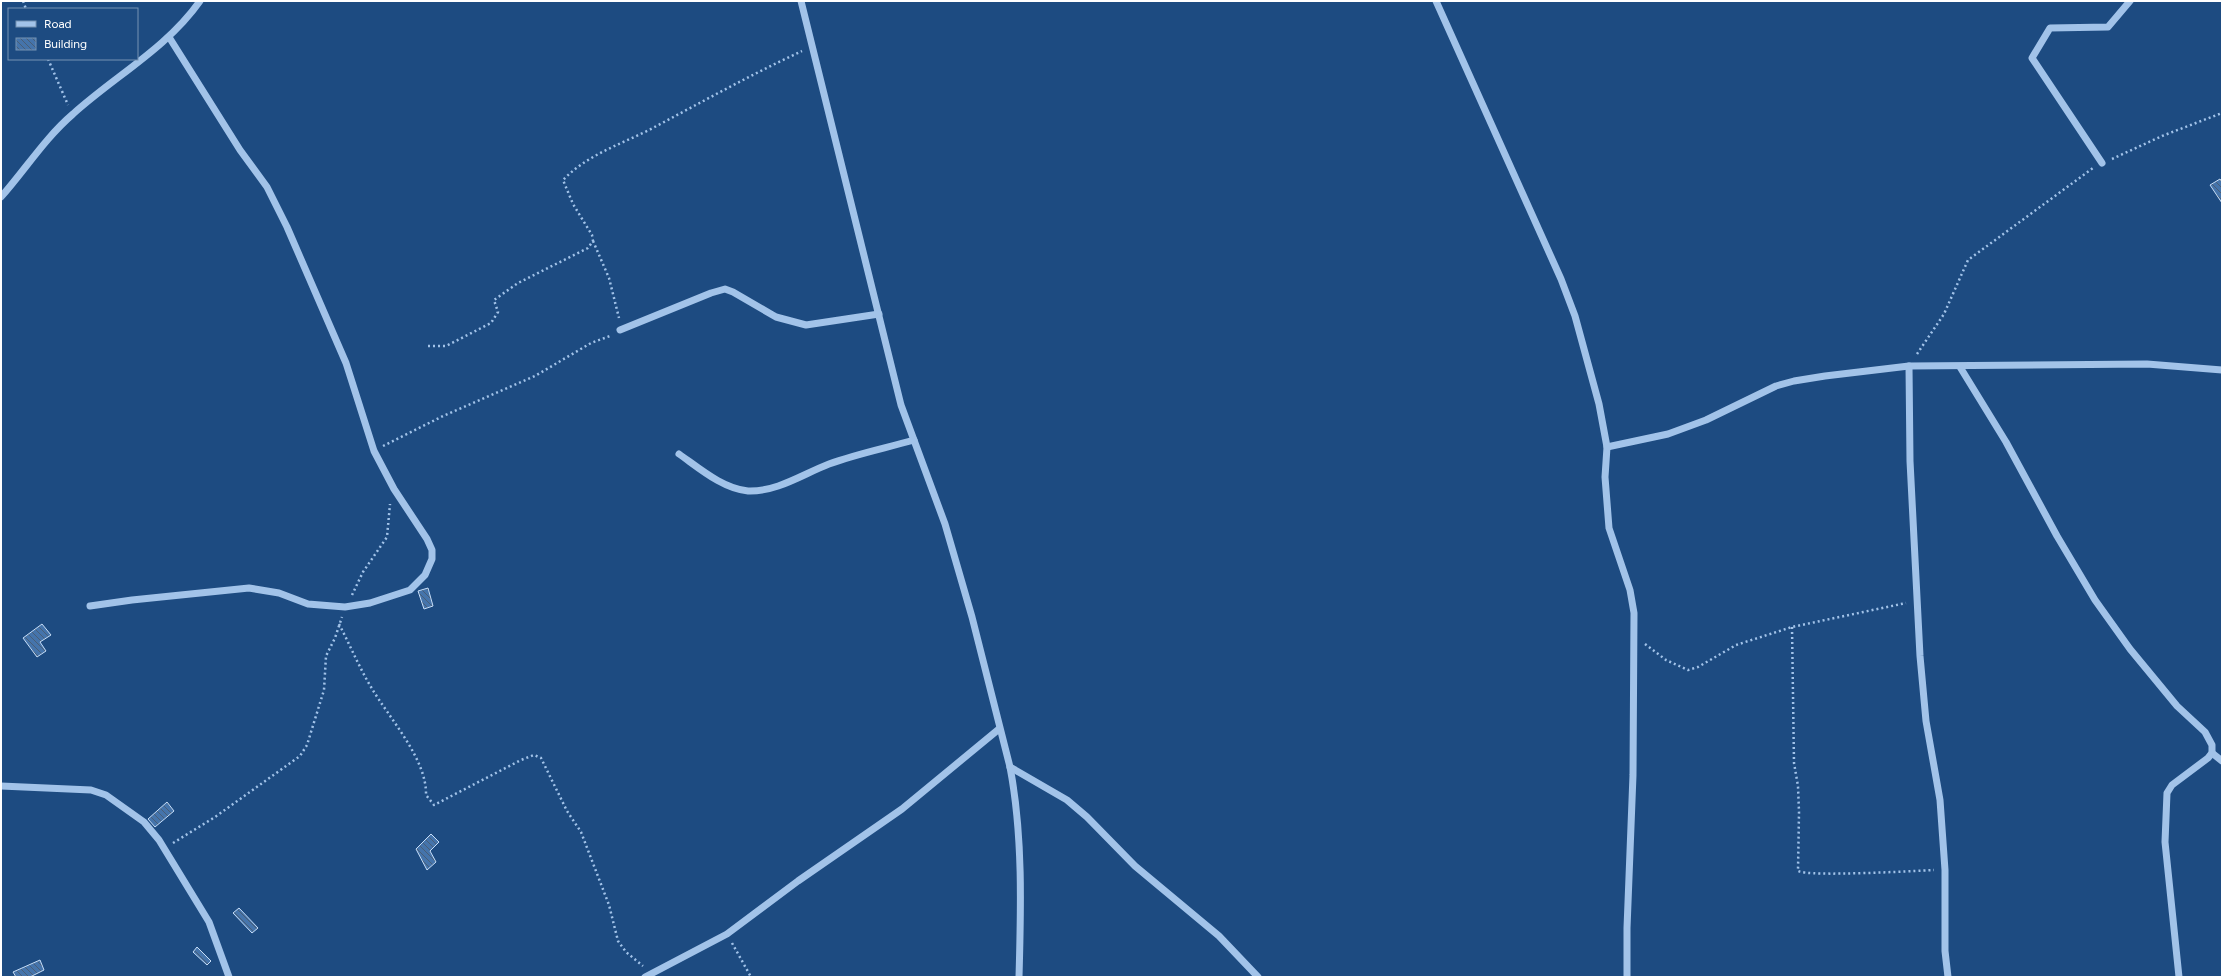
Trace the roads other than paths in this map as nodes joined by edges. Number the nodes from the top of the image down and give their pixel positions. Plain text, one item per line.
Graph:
1 (200, 1) edge
2 (801, 1) edge
3 (1436, 1) edge
4 (2130, 1) edge
5 (169, 37) junction
6 (2102, 163) road end
7 (1, 197) edge
8 (879, 314) junction
9 (620, 330) road end
10 (1909, 366) junction
11 (1960, 367) junction
12 (2222, 370) edge
13 (914, 440) junction
14 (1607, 447) junction
15 (679, 454) dead end
16 (90, 606) dead end
17 (999, 729) junction
18 (2212, 753) junction
19 (2222, 761) edge
20 (1010, 767) junction
21 (1, 786) edge
22 (654, 975) edge
23 (229, 977) edge
24 (644, 977) edge
25 (1019, 977) edge
26 (1258, 977) edge
27 (1627, 977) edge
28 (1948, 977) edge
29 (2179, 977) edge

1 - 5 street
2 - 8 street
3 - 14 street
4 - 6 street
5 - 7 street
5 - 16 street
8 - 9 street
8 - 13 street
10 - 11 street
10 - 14 street
10 - 28 street
11 - 12 street
11 - 18 street
13 - 15 street
13 - 17 street
14 - 27 street
17 - 20 street
17 - 22 street
18 - 19 street
18 - 29 street
20 - 25 street
20 - 26 street
21 - 23 street
22 - 24 street

